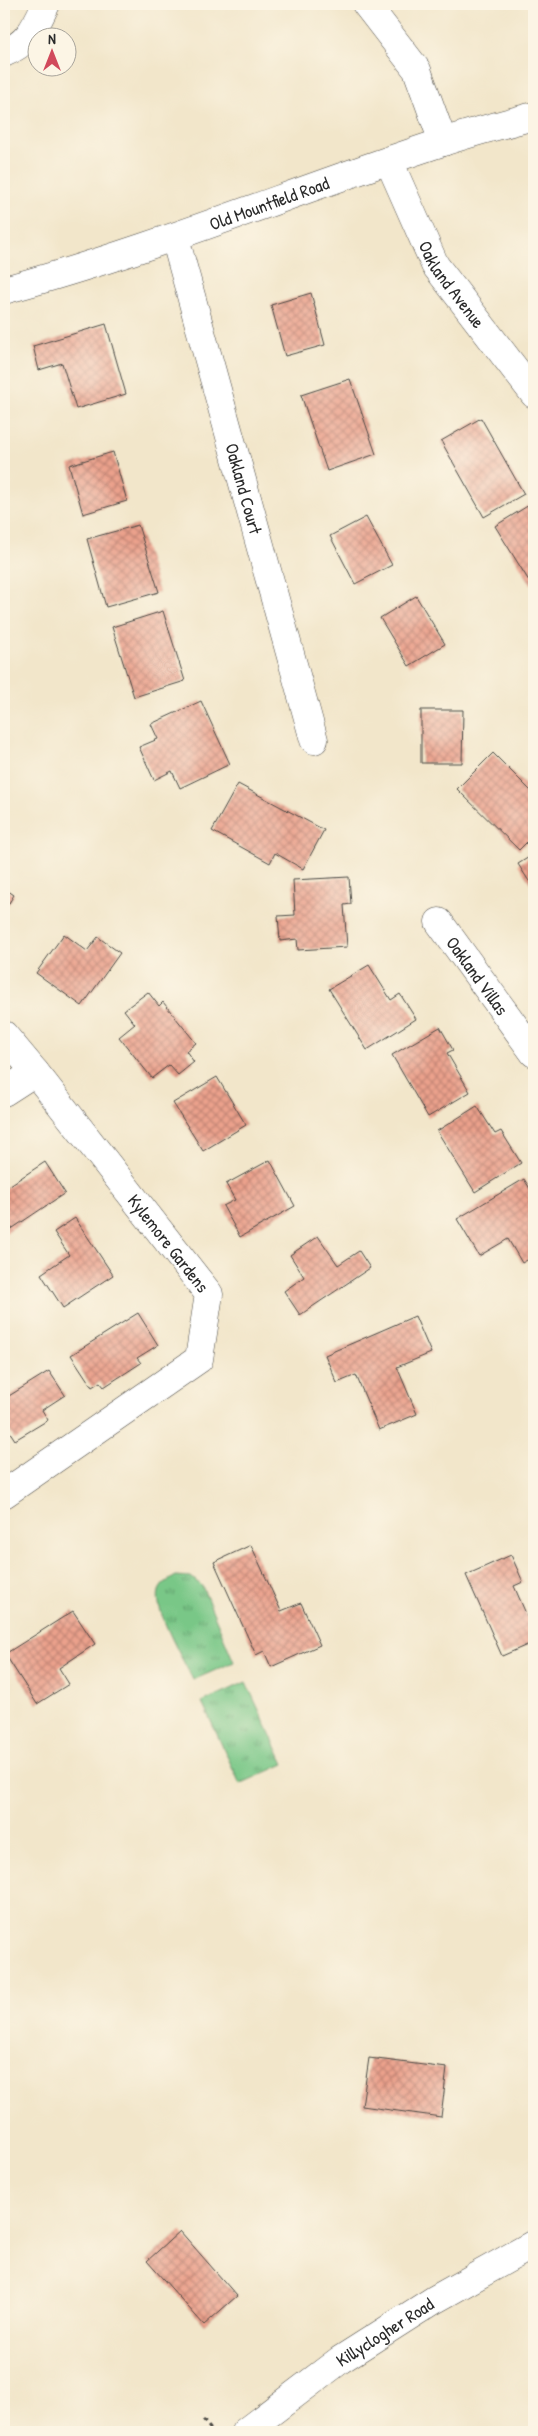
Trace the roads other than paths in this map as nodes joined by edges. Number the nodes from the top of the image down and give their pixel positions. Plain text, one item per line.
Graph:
1 (46, 4) edge
2 (366, 4) edge
3 (4, 53) edge
4 (534, 116) edge
5 (444, 142) junction
6 (389, 161) junction
7 (175, 238) junction
8 (4, 290) edge
9 (534, 394) edge
10 (314, 740) dead end
11 (439, 922) dead end
12 (4, 1035) edge
13 (534, 1054) edge
14 (35, 1072) junction
15 (4, 1092) edge
16 (4, 1494) edge
17 (534, 2244) edge
18 (245, 2432) edge

1 - 3 main road
2 - 5 main road
4 - 5 main road, Old Mountfield Road
5 - 6 main road, Old Mountfield Road
6 - 7 main road, Old Mountfield Road
6 - 9 main road, Oakland Avenue
7 - 8 main road, Old Mountfield Road
7 - 10 main road, Oakland Court
11 - 13 main road, Oakland Villas
12 - 14 main road, Kylemore Gardens
14 - 15 main road
14 - 16 main road, Kylemore Gardens
17 - 18 main road, Killyclogher Road

